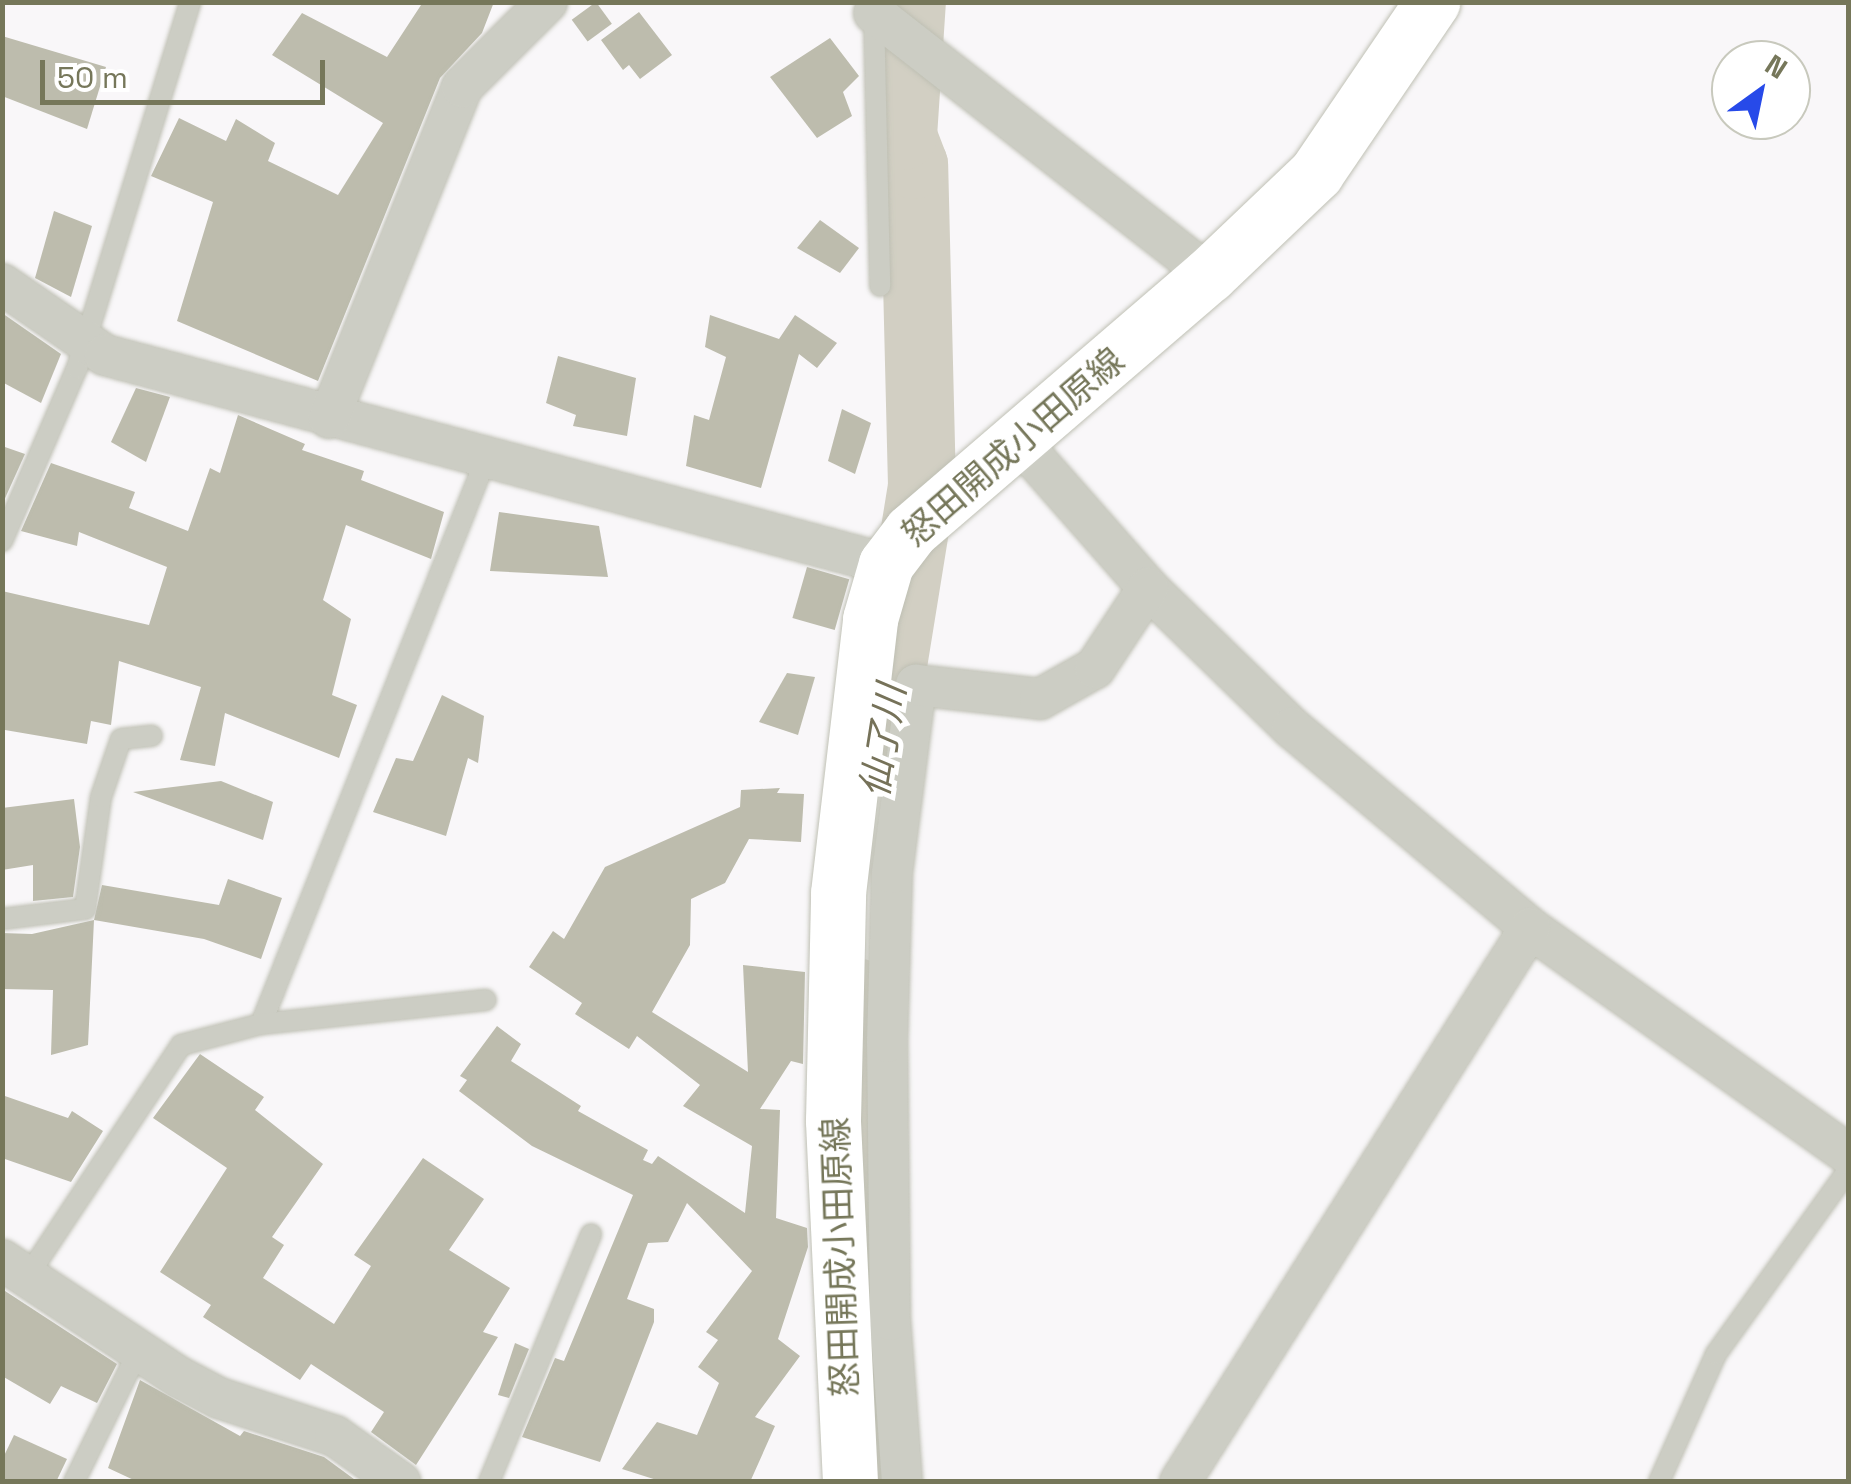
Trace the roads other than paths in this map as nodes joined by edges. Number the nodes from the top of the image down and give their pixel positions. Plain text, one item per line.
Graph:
1 (190, 2) edge
2 (546, 2) edge
3 (1432, 2) edge
4 (874, 13) joint
5 (1209, 275) junction
6 (2, 284) edge
7 (880, 286) dead end
8 (82, 336) junction
9 (329, 418) junction
10 (1019, 441) junction
11 (484, 460) junction
12 (2, 541) edge
13 (886, 564) junction
14 (1148, 588) junction
15 (152, 736) dead end
16 (2, 919) edge
17 (1530, 928) junction
18 (486, 1000) dead end
19 (261, 1024) junction
20 (1848, 1154) edge
21 (1848, 1170) edge
22 (592, 1234) dead end
23 (16, 1267) edge
24 (140, 1350) junction
25 (74, 1482) edge
26 (400, 1482) edge
27 (489, 1482) edge
28 (850, 1482) edge
29 (902, 1482) edge
30 (1180, 1482) edge
31 (1659, 1482) edge

1 - 8 lane
2 - 9 street
3 - 5 main road, 怒田開成小田原線
4 - 5 street
4 - 7 lane
5 - 10 main road, 怒田開成小田原線
6 - 8 street
8 - 9 street
8 - 12 lane
9 - 11 street
10 - 13 main road, 怒田開成小田原線
10 - 14 street
11 - 13 street
11 - 19 lane
13 - 28 main road, 怒田開成小田原線
14 - 17 street
14 - 29 street
15 - 16 lane
17 - 20 street
17 - 30 street
18 - 19 lane
19 - 23 lane
21 - 31 lane
22 - 27 lane
23 - 24 street
24 - 25 lane
24 - 26 street

